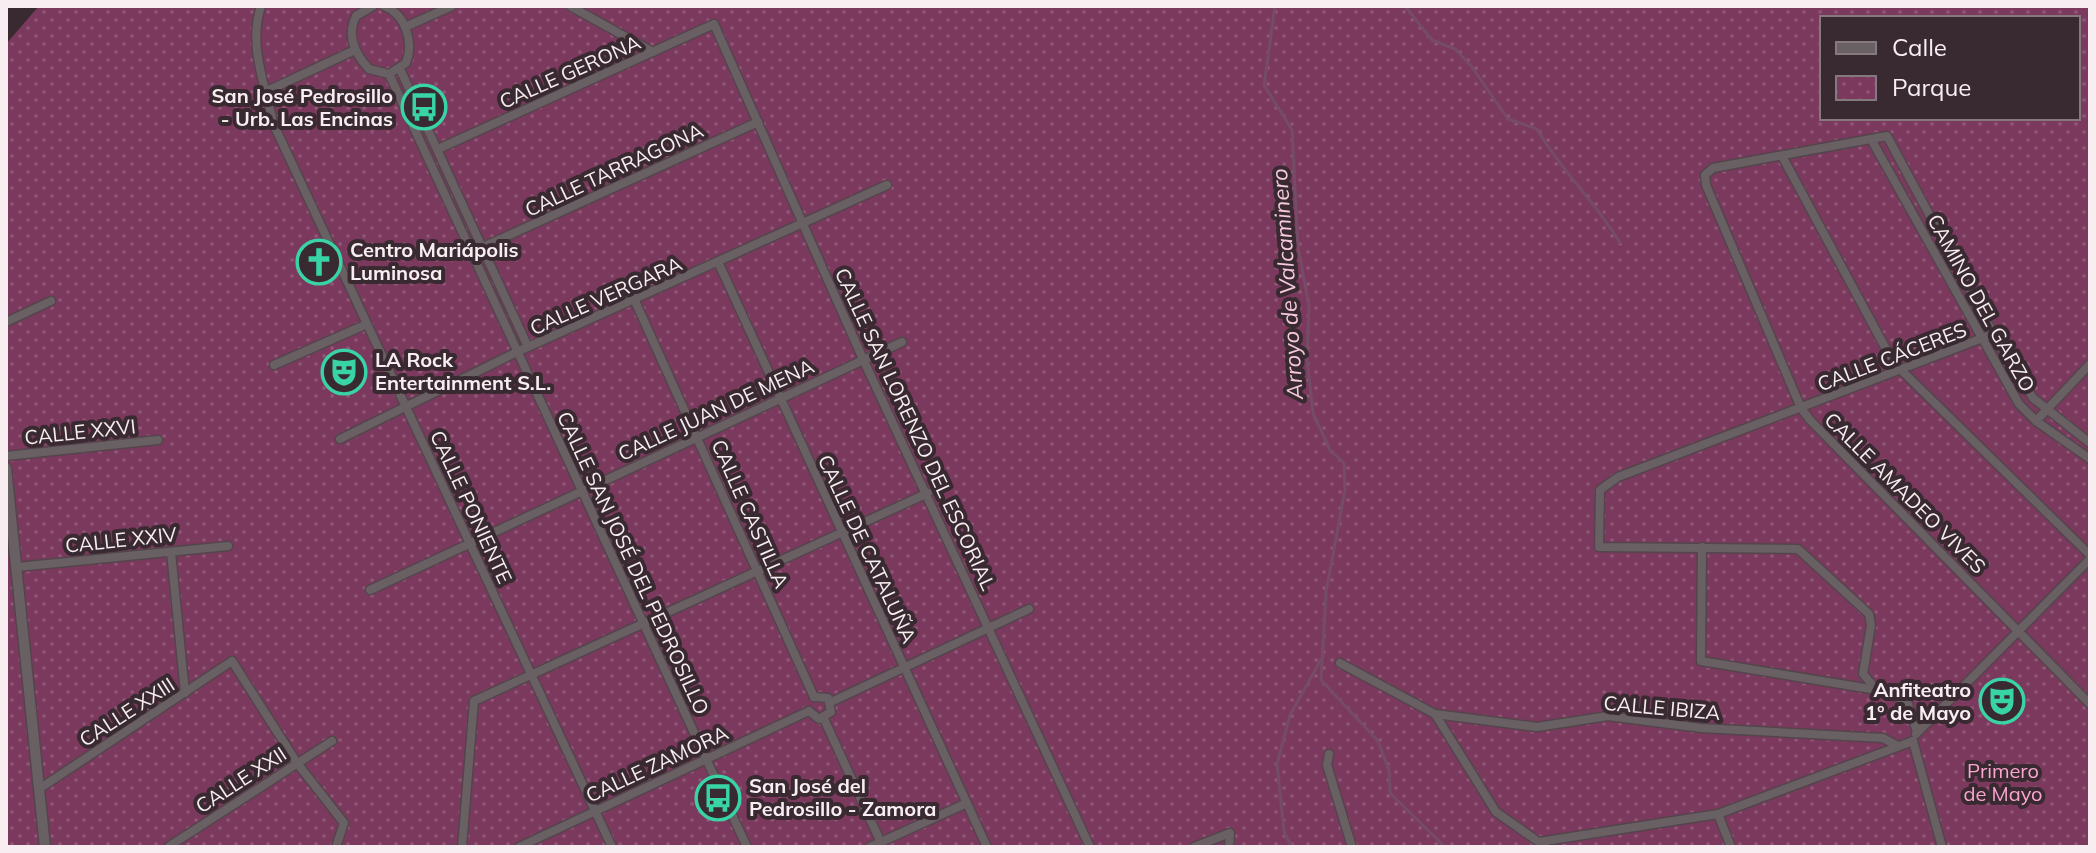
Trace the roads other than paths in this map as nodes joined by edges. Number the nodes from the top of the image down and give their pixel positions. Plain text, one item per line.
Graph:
1 (261, 6) edge
2 (373, 6) edge
3 (384, 6) edge
4 (452, 6) edge
5 (570, 6) edge
6 (714, 24) joint
7 (405, 27) junction
8 (355, 50) junction
9 (653, 52) junction
10 (400, 69) junction
11 (389, 74) junction
12 (267, 91) junction
13 (758, 122) junction
14 (1871, 139) junction
15 (438, 149) junction
16 (1782, 156) junction
17 (887, 185) dead end
18 (802, 223) junction
19 (483, 247) junction
20 (719, 264) junction
21 (51, 301) dead end
22 (635, 301) junction
23 (6, 322) edge
24 (367, 324) junction
25 (1993, 334) junction
26 (1981, 340) junction
27 (902, 342) dead end
28 (524, 349) junction
29 (863, 359) junction
30 (2090, 364) edge
31 (274, 365) dead end
32 (1902, 370) junction
33 (780, 398) junction
34 (408, 408) junction
35 (1801, 408) junction
36 (2045, 411) junction
37 (2036, 421) junction
38 (697, 436) junction
39 (340, 439) dead end
40 (158, 440) dead end
41 (2090, 443) edge
42 (6, 456) edge
43 (2090, 459) edge
44 (6, 468) edge
45 (581, 489) junction
46 (928, 493) junction
47 (843, 533) junction
48 (470, 542) junction
49 (228, 546) dead end
50 (1702, 547) junction
51 (171, 552) junction
52 (2090, 557) edge
53 (17, 567) junction
54 (758, 572) junction
55 (370, 590) dead end
56 (1029, 609) dead end
57 (644, 624) junction
58 (991, 627) junction
59 (2018, 631) junction
60 (1340, 663) dead end
61 (904, 668) junction
62 (532, 675) junction
63 (1876, 689) junction
64 (185, 693) junction
65 (814, 697) junction
66 (831, 702) junction
67 (2090, 704) edge
68 (809, 711) junction
69 (1435, 714) junction
70 (824, 719) junction
71 (1915, 736) junction
72 (332, 741) dead end
73 (1896, 745) junction
74 (1329, 754) dead end
75 (706, 758) junction
76 (297, 763) junction
77 (39, 789) junction
78 (967, 803) junction
79 (595, 811) junction
80 (1718, 814) junction
81 (882, 844) edge
82 (1542, 844) edge
83 (1086, 845) edge
84 (1351, 845) edge
85 (45, 847) edge
86 (168, 847) edge
87 (336, 847) edge
88 (462, 847) edge
89 (519, 847) edge
90 (612, 847) edge
91 (747, 847) edge
92 (870, 847) edge
93 (987, 847) edge
94 (1194, 847) edge
95 (1229, 847) edge
96 (1360, 847) edge
97 (1731, 847) edge
98 (1942, 847) edge

1 - 12 street, CALLE PONIENTE
2 - 8 street
3 - 7 street
4 - 7 street
5 - 9 street
6 - 9 street, CALLE GERONA
6 - 13 street, CALLE SAN LORENZO DEL ESCORIAL
7 - 10 street
8 - 11 street
8 - 12 street
9 - 15 street, CALLE GERONA
10 - 11 street
10 - 15 street, CALLE SAN JOSÉ DEL PEDROSILLO
11 - 28 street, CALLE SAN JOSÉ DEL PEDROSILLO
12 - 24 street, CALLE PONIENTE
13 - 18 street, CALLE SAN LORENZO DEL ESCORIAL
13 - 19 street, CALLE TARRAGONA
14 - 16 street
14 - 25 street, CAMINO DEL GARZO
14 - 26 street, CAMINO DEL GARZO
15 - 19 street, CALLE SAN JOSÉ DEL PEDROSILLO
16 - 32 street
16 - 35 street, CALLE AMADEO VIVES
17 - 18 street, CALLE VERGARA
18 - 20 street, CALLE VERGARA
18 - 29 street, CALLE SAN LORENZO DEL ESCORIAL
19 - 28 street, CALLE SAN JOSÉ DEL PEDROSILLO
20 - 22 street, CALLE VERGARA
20 - 33 street, CALLE DE CATALUÑA
21 - 23 street
22 - 28 street, CALLE VERGARA
22 - 38 street, CALLE CASTILLA
24 - 31 street
24 - 34 street, CALLE PONIENTE
25 - 26 street, CALLE CÁCERES
25 - 36 street, CAMINO DEL GARZO
26 - 32 street, CALLE CÁCERES
26 - 37 street, CAMINO DEL GARZO
27 - 29 street, CALLE JUAN DE MENA
28 - 34 street, CALLE VERGARA
28 - 45 street, CALLE SAN JOSÉ DEL PEDROSILLO
29 - 33 street, CALLE JUAN DE MENA
29 - 46 street, CALLE SAN LORENZO DEL ESCORIAL
30 - 36 street
32 - 35 street, CALLE CÁCERES
32 - 52 street
33 - 38 street, CALLE JUAN DE MENA
33 - 47 street, CALLE DE CATALUÑA
34 - 39 street, CALLE VERGARA
34 - 48 street, CALLE PONIENTE
35 - 50 street, CALLE CÁCERES
35 - 59 street, CALLE AMADEO VIVES
36 - 37 street
36 - 41 street, CAMINO DEL GARZO
37 - 43 street, CAMINO DEL GARZO
38 - 45 street, CALLE JUAN DE MENA
38 - 54 street, CALLE CASTILLA
40 - 42 street, CALLE XXVI
44 - 53 street
45 - 48 street, CALLE JUAN DE MENA
45 - 57 street, CALLE SAN JOSÉ DEL PEDROSILLO
46 - 47 street
46 - 58 street, CALLE SAN LORENZO DEL ESCORIAL
47 - 54 street
47 - 61 street, CALLE DE CATALUÑA
48 - 55 street, CALLE JUAN DE MENA
48 - 62 street, CALLE PONIENTE
49 - 51 street, CALLE XXIV
50 - 63 street
50 - 63 street
51 - 53 street, CALLE XXIV
51 - 64 street
52 - 59 street
53 - 77 street
54 - 57 street
54 - 65 street, CALLE CASTILLA
56 - 58 street
57 - 62 street
57 - 75 street, CALLE SAN JOSÉ DEL PEDROSILLO
58 - 61 street
58 - 83 street, CALLE SAN LORENZO DEL ESCORIAL
59 - 67 street, CALLE AMADEO VIVES
59 - 71 street
60 - 69 street, CALLE IBIZA
61 - 66 street
61 - 78 street, CALLE DE CATALUÑA
62 - 79 street, CALLE PONIENTE
62 - 88 street
63 - 71 street
64 - 76 street, CALLE XXIII
64 - 77 street, CALLE XXIII
65 - 66 street
65 - 68 street
66 - 70 street
68 - 70 street
68 - 75 street, CALLE ZAMORA
69 - 73 street, CALLE IBIZA
69 - 82 street
70 - 81 street
71 - 73 street
71 - 98 street
72 - 76 street, CALLE XXII
73 - 80 street
74 - 84 street
75 - 79 street, CALLE ZAMORA
75 - 91 street, CALLE SAN JOSÉ DEL PEDROSILLO
76 - 86 street, CALLE XXII
76 - 87 street
77 - 85 street
78 - 81 street
78 - 93 street, CALLE DE CATALUÑA
79 - 89 street, CALLE ZAMORA
79 - 90 street, CALLE PONIENTE
80 - 82 street
80 - 97 street
81 - 92 street
84 - 96 street
94 - 95 street

